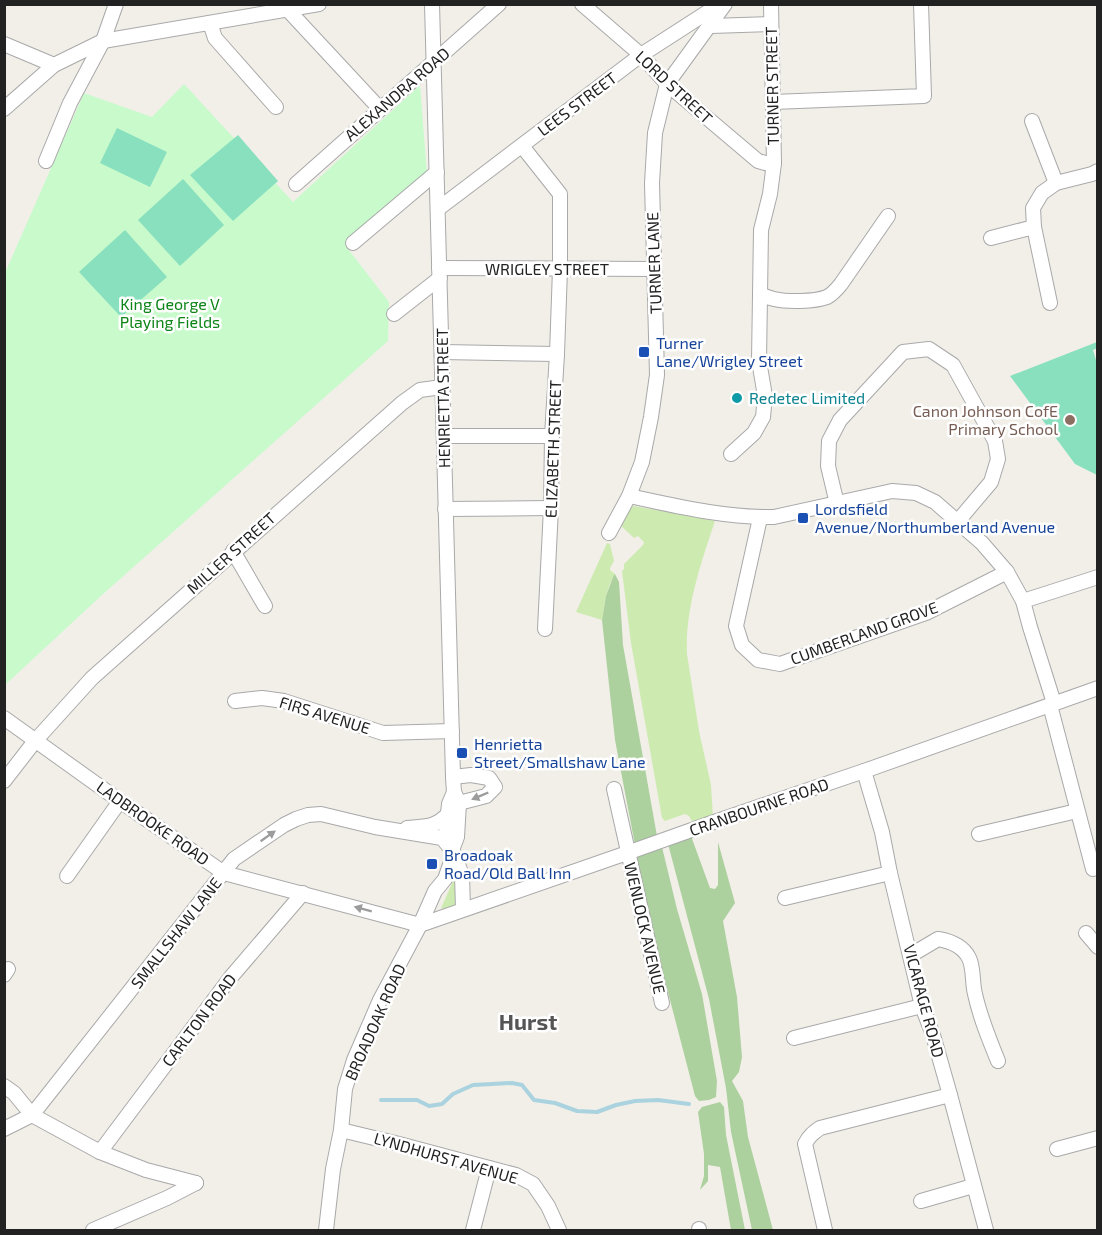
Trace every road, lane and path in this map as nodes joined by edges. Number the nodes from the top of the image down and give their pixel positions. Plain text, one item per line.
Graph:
1 (116, 4) edge
2 (319, 4) edge
3 (432, 4) edge
4 (499, 4) edge
5 (582, 4) edge
6 (720, 4) edge
7 (725, 4) edge
8 (771, 4) edge
9 (921, 4) edge
10 (288, 7) edge
11 (210, 23) junction
12 (771, 24) junction
13 (711, 26) junction
14 (103, 40) junction
15 (4, 44) edge
16 (641, 55) junction
17 (433, 63) junction
18 (54, 65) junction
19 (667, 84) junction
20 (772, 102) junction
21 (276, 107) dead end
22 (4, 109) edge
23 (380, 109) junction
24 (1032, 121) dead end
25 (522, 146) junction
26 (46, 161) dead end
27 (771, 163) junction
28 (1098, 171) edge
29 (437, 172) junction
30 (1056, 183) junction
31 (296, 184) dead end
32 (438, 209) junction
33 (888, 216) dead end
34 (1034, 227) junction
35 (991, 238) dead end
36 (353, 243) dead end
37 (560, 269) junction
38 (654, 269) junction
39 (440, 273) junction
40 (760, 294) junction
41 (1050, 303) dead end
42 (394, 314) dead end
43 (441, 352) junction
44 (557, 354) junction
45 (442, 387) junction
46 (444, 436) junction
47 (552, 436) junction
48 (731, 454) dead end
49 (629, 496) junction
50 (837, 504) junction
51 (551, 508) junction
52 (445, 509) junction
53 (760, 518) junction
54 (958, 522) junction
55 (609, 533) dead end
56 (233, 551) junction
57 (1007, 573) junction
58 (1098, 577) edge
59 (1023, 601) junction
60 (265, 606) dead end
61 (545, 629) dead end
62 (1098, 688) edge
63 (235, 701) dead end
64 (1052, 704) junction
65 (4, 718) edge
66 (452, 731) junction
67 (35, 741) junction
68 (864, 771) junction
69 (453, 777) junction
70 (4, 782) edge
71 (614, 789) dead end
72 (456, 798) junction
73 (120, 801) junction
74 (1077, 812) junction
75 (448, 814) junction
76 (390, 830) junction
77 (979, 834) dead end
78 (452, 850) junction
79 (630, 852) junction
80 (1098, 868) edge
81 (224, 873) junction
82 (890, 873) junction
83 (67, 876) dead end
84 (303, 893) junction
85 (785, 898) dead end
86 (463, 909) junction
87 (420, 925) junction
88 (1086, 933) dead end
89 (1098, 947) edge
90 (911, 956) junction
91 (662, 1003) dead end
92 (922, 1006) junction
93 (794, 1038) dead end
94 (998, 1061) dead end
95 (4, 1086) edge
96 (950, 1095) junction
97 (32, 1115) junction
98 (4, 1129) edge
99 (341, 1130) junction
100 (1098, 1138) edge
101 (1057, 1149) dead end
102 (100, 1152) junction
103 (489, 1168) junction
104 (974, 1186) junction
105 (921, 1201) dead end
106 (93, 1230) edge
107 (326, 1230) edge
108 (473, 1230) edge
109 (559, 1230) edge
110 (825, 1230) edge
111 (986, 1230) edge

1 - 14 street
2 - 10 street
3 - 17 street, HENRIETTA STREET
4 - 17 street, ALEXANDRA ROAD
5 - 16 street, LORD STREET
6 - 16 street, LEES STREET
7 - 13 street, TURNER LANE
8 - 12 street, TURNER STREET
9 - 20 street
10 - 11 street
10 - 23 street
11 - 14 street
11 - 21 street
12 - 13 street
12 - 20 street, TURNER STREET
13 - 19 street, TURNER LANE
14 - 18 street
14 - 26 street
15 - 18 street
16 - 19 street, LORD STREET
16 - 25 street, LEES STREET
17 - 23 street, ALEXANDRA ROAD
17 - 29 street, HENRIETTA STREET
18 - 22 street
19 - 27 street, LORD STREET
19 - 38 street, TURNER LANE
20 - 27 street, TURNER STREET
23 - 31 street, ALEXANDRA ROAD
24 - 30 street
25 - 32 street, LEES STREET
25 - 37 street, ELIZABETH STREET
27 - 40 street, TURNER STREET
28 - 30 street
29 - 32 street, HENRIETTA STREET
29 - 36 street
30 - 34 street
32 - 39 street, HENRIETTA STREET
33 - 40 street
34 - 35 street
34 - 41 street
37 - 38 street, WRIGLEY STREET
37 - 39 street, WRIGLEY STREET
37 - 44 street, ELIZABETH STREET
38 - 49 street, TURNER LANE
39 - 42 street
39 - 43 street, HENRIETTA STREET
40 - 48 street, TURNER STREET
43 - 44 street
43 - 45 street, HENRIETTA STREET
44 - 47 street, ELIZABETH STREET
45 - 46 street, HENRIETTA STREET
45 - 56 street, MILLER STREET
46 - 47 street
46 - 52 street, HENRIETTA STREET
47 - 51 street, ELIZABETH STREET
49 - 53 street
49 - 55 street, TURNER LANE
50 - 53 street
50 - 54 street
50 - 54 street
51 - 52 street
51 - 61 street, ELIZABETH STREET
52 - 66 street, HENRIETTA STREET
53 - 57 street, CUMBERLAND GROVE
54 - 57 street
56 - 60 street
56 - 67 street, MILLER STREET
57 - 59 street
58 - 59 street
59 - 64 street
62 - 64 street, CRANBOURNE ROAD
63 - 66 street, FIRS AVENUE
64 - 68 street, CRANBOURNE ROAD
64 - 74 street
65 - 67 street, LADBROOKE ROAD
66 - 69 street, HENRIETTA STREET
67 - 70 street, MILLER STREET
67 - 73 street, LADBROOKE ROAD
68 - 79 street, CRANBOURNE ROAD
68 - 82 street, VICARAGE ROAD
69 - 72 street, HENRIETTA STREET
69 -> 72 street
71 - 79 street, WENLOCK AVENUE
72 - 75 street, HENRIETTA STREET
72 - 78 street, HENRIETTA STREET
73 - 81 street, LADBROOKE ROAD
73 - 83 street
74 - 77 street
74 - 80 street
75 - 76 street, SMALLSHAW LANE
75 - 78 street, HENRIETTA STREET
76 - 78 street, SMALLSHAW LANE
81 -> 76 street, SMALLSHAW LANE
78 - 86 street
78 - 87 street, BROADOAK ROAD
79 - 86 street, CRANBOURNE ROAD
79 - 91 street, WENLOCK AVENUE
81 - 84 street, LADBROOKE ROAD
81 - 97 street, SMALLSHAW LANE
82 - 85 street
82 - 90 street, VICARAGE ROAD
87 -> 84 street, LADBROOKE ROAD
84 - 102 street, CARLTON ROAD
86 - 87 street, CRANBOURNE ROAD
87 - 99 street, BROADOAK ROAD
88 - 89 street
90 - 92 street, VICARAGE ROAD
90 - 94 street
92 - 93 street
92 - 96 street, VICARAGE ROAD
95 - 97 street
96 - 104 street, VICARAGE ROAD
96 - 110 street
97 - 98 street, SMALLSHAW LANE
97 - 102 street
99 - 103 street, LYNDHURST AVENUE
99 - 107 street, BROADOAK ROAD
100 - 101 street
102 - 106 street
103 - 108 street
103 - 109 street, LYNDHURST AVENUE
104 - 105 street
104 - 111 street, VICARAGE ROAD

